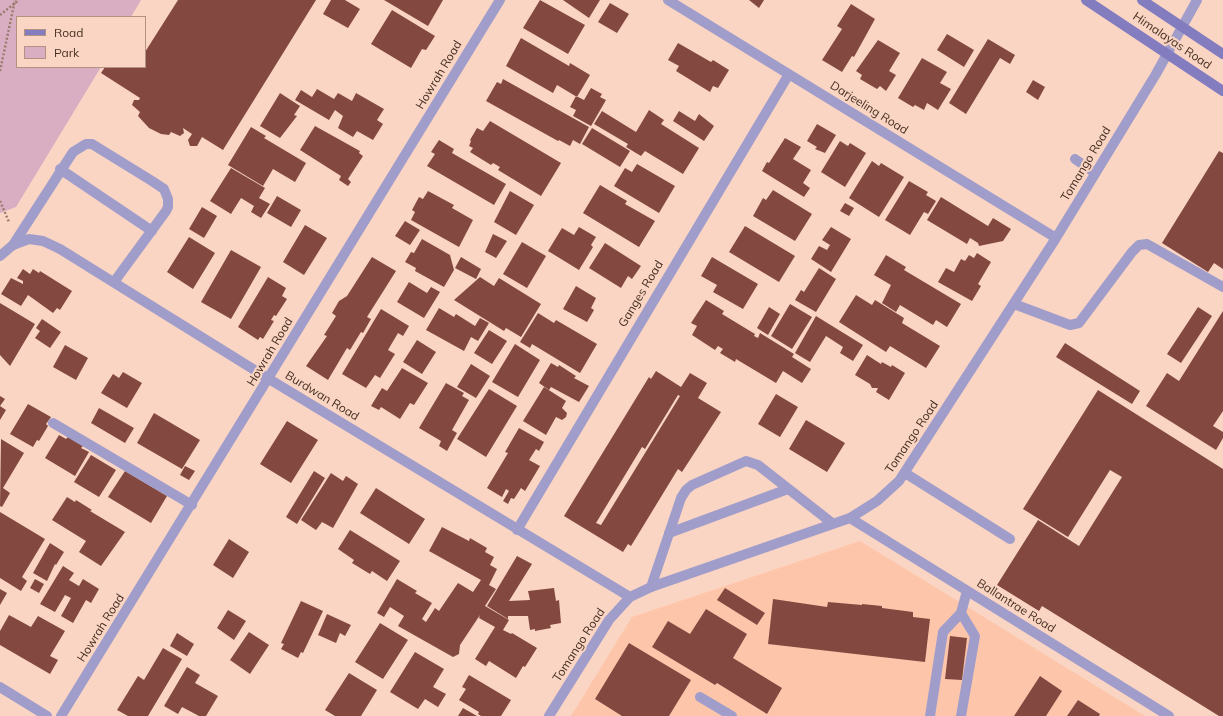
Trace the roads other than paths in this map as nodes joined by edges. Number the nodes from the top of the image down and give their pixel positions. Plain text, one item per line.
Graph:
1 (500, 0) edge
2 (668, 0) edge
3 (1086, 0) edge
4 (1142, 0) edge
5 (1198, 0) edge
6 (1183, 28) junction
7 (1167, 54) junction
8 (1223, 54) edge
9 (788, 74) junction
10 (1223, 91) edge
11 (1075, 159) dead end
12 (60, 170) junction
13 (1095, 173) junction
14 (152, 231) junction
15 (1056, 238) junction
16 (13, 244) junction
17 (0, 256) edge
18 (114, 282) junction
19 (1223, 287) edge
20 (1014, 304) junction
21 (269, 379) junction
22 (53, 423) dead end
23 (905, 473) junction
24 (788, 489) junction
25 (192, 504) junction
26 (850, 518) junction
27 (832, 523) junction
28 (517, 530) junction
29 (670, 533) junction
30 (1010, 539) dead end
31 (651, 587) junction
32 (967, 591) junction
33 (630, 597) junction
34 (961, 613) junction
35 (0, 687) edge
36 (700, 697) dead end
37 (47, 716) edge
38 (61, 716) edge
39 (549, 716) edge
40 (732, 716) edge
41 (930, 716) edge
42 (961, 716) edge
43 (1169, 716) edge

1 - 21 street, Howrah Road
2 - 9 street, Darjeeling Road
3 - 7 street, Himalayas Road
4 - 6 street, Himalayas Road
5 - 6 street, Tomango Road
6 - 7 street, Tomango Road
6 - 8 street, Himalayas Road
7 - 10 street, Himalayas Road
7 - 13 street, Tomango Road
9 - 15 street, Darjeeling Road
9 - 28 street, Ganges Road
11 - 13 street
12 - 14 street
12 - 14 street
12 - 16 street
13 - 15 street, Tomango Road
14 - 18 street
15 - 20 street, Tomango Road
16 - 17 street, Burdwan Road
16 - 18 street, Burdwan Road
18 - 21 street, Burdwan Road
19 - 20 street
20 - 23 street, Tomango Road
21 - 25 street, Howrah Road
21 - 28 street, Burdwan Road
22 - 25 street
23 - 26 street, Tomango Road
23 - 30 street
24 - 27 street
24 - 29 street
24 - 29 street
25 - 38 street, Howrah Road
26 - 27 street, Tomango Road
26 - 32 street, Ballantrae Road
27 - 31 street, Tomango Road
28 - 33 street, Burdwan Road
29 - 31 street
31 - 33 street, Tomango Road
32 - 34 street
32 - 43 street, Ballantrae Road
33 - 39 street, Tomango Road
34 - 41 street
34 - 42 street
35 - 37 street
36 - 40 street

